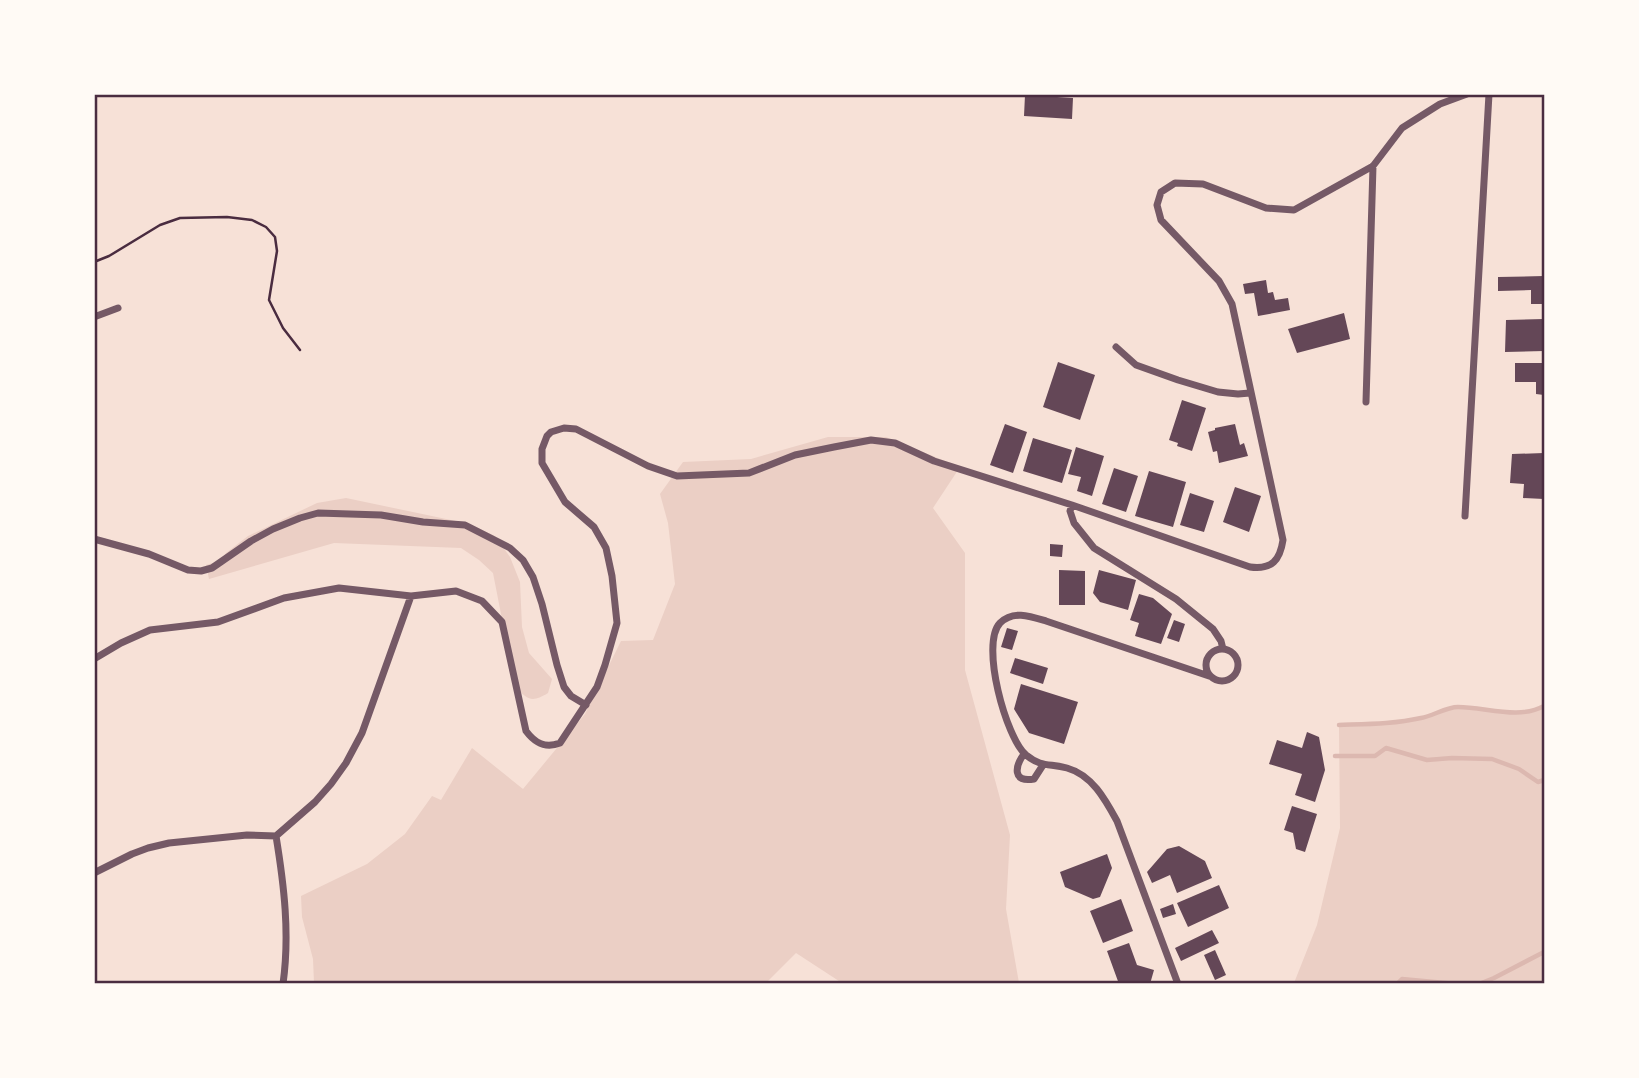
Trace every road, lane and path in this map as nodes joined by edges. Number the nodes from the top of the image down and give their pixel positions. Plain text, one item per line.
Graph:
1 (1467, 94) edge
2 (1489, 94) edge
3 (1373, 166) junction
4 (94, 262) edge
5 (118, 308) dead end
6 (94, 317) edge
7 (1116, 347) dead end
8 (300, 350) dead end
9 (1250, 393) junction
10 (1366, 402) dead end
11 (1072, 505) junction
12 (1465, 516) dead end
13 (94, 540) edge
14 (411, 596) junction
15 (1213, 629) junction
16 (1223, 649) junction
17 (1212, 652) junction
18 (94, 659) edge
19 (1206, 661) junction
20 (1193, 670) junction
21 (1209, 676) junction
22 (586, 705) junction
23 (1024, 754) junction
24 (1043, 765) junction
25 (276, 836) junction
26 (94, 873) edge
27 (283, 984) edge
28 (1178, 984) edge

1 - 3 street
2 - 12 street
3 - 9 street
3 - 10 street
4 - 8 path
5 - 6 street
7 - 9 street
9 - 11 street
11 - 15 street
11 - 22 street
13 - 22 street
14 - 18 street
14 - 22 street
14 - 25 street
15 - 16 street
15 - 17 street
16 - 17 street
16 - 21 street
17 - 19 street
19 - 20 street
19 - 21 street
20 - 21 street
20 - 23 street
23 - 24 street
23 - 24 street
24 - 28 street
25 - 26 street
25 - 27 street

